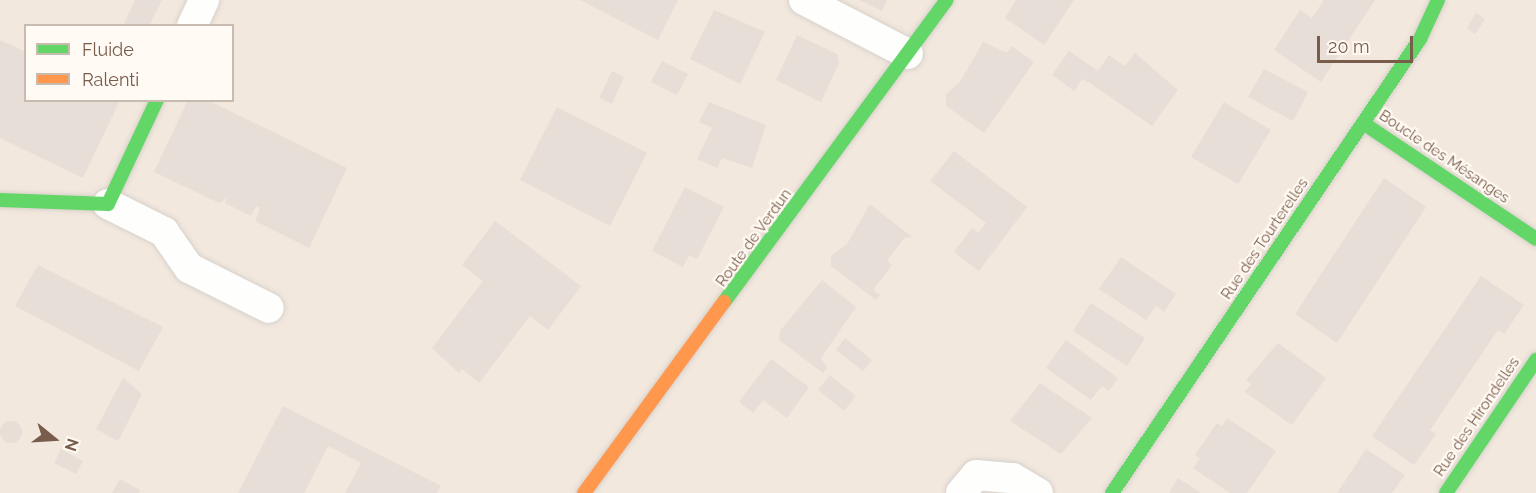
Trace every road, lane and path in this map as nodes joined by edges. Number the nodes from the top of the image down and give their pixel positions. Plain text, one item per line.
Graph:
1 (204, 0) edge
2 (804, 0) edge
3 (947, 0) edge
4 (1438, 0) edge
5 (193, 24) edge
6 (908, 54) junction
7 (156, 102) edge
8 (1363, 123) junction
9 (0, 200) edge
10 (108, 204) junction
11 (1536, 239) edge
12 (270, 308) dead end
13 (1536, 360) edge
14 (584, 493) edge
15 (961, 493) edge
16 (1038, 493) edge
17 (1112, 493) edge
18 (1446, 493) edge

1 - 5 street
2 - 6 street
3 - 6 street, Route de Verdun
4 - 8 street, Rue des Tourterelles
6 - 14 street, Route de Verdun
7 - 10 street
8 - 11 street, Boucle des Mésanges
8 - 17 street, Rue des Tourterelles
9 - 10 street
10 - 12 street
13 - 18 street, Rue des Hirondelles
15 - 16 street

